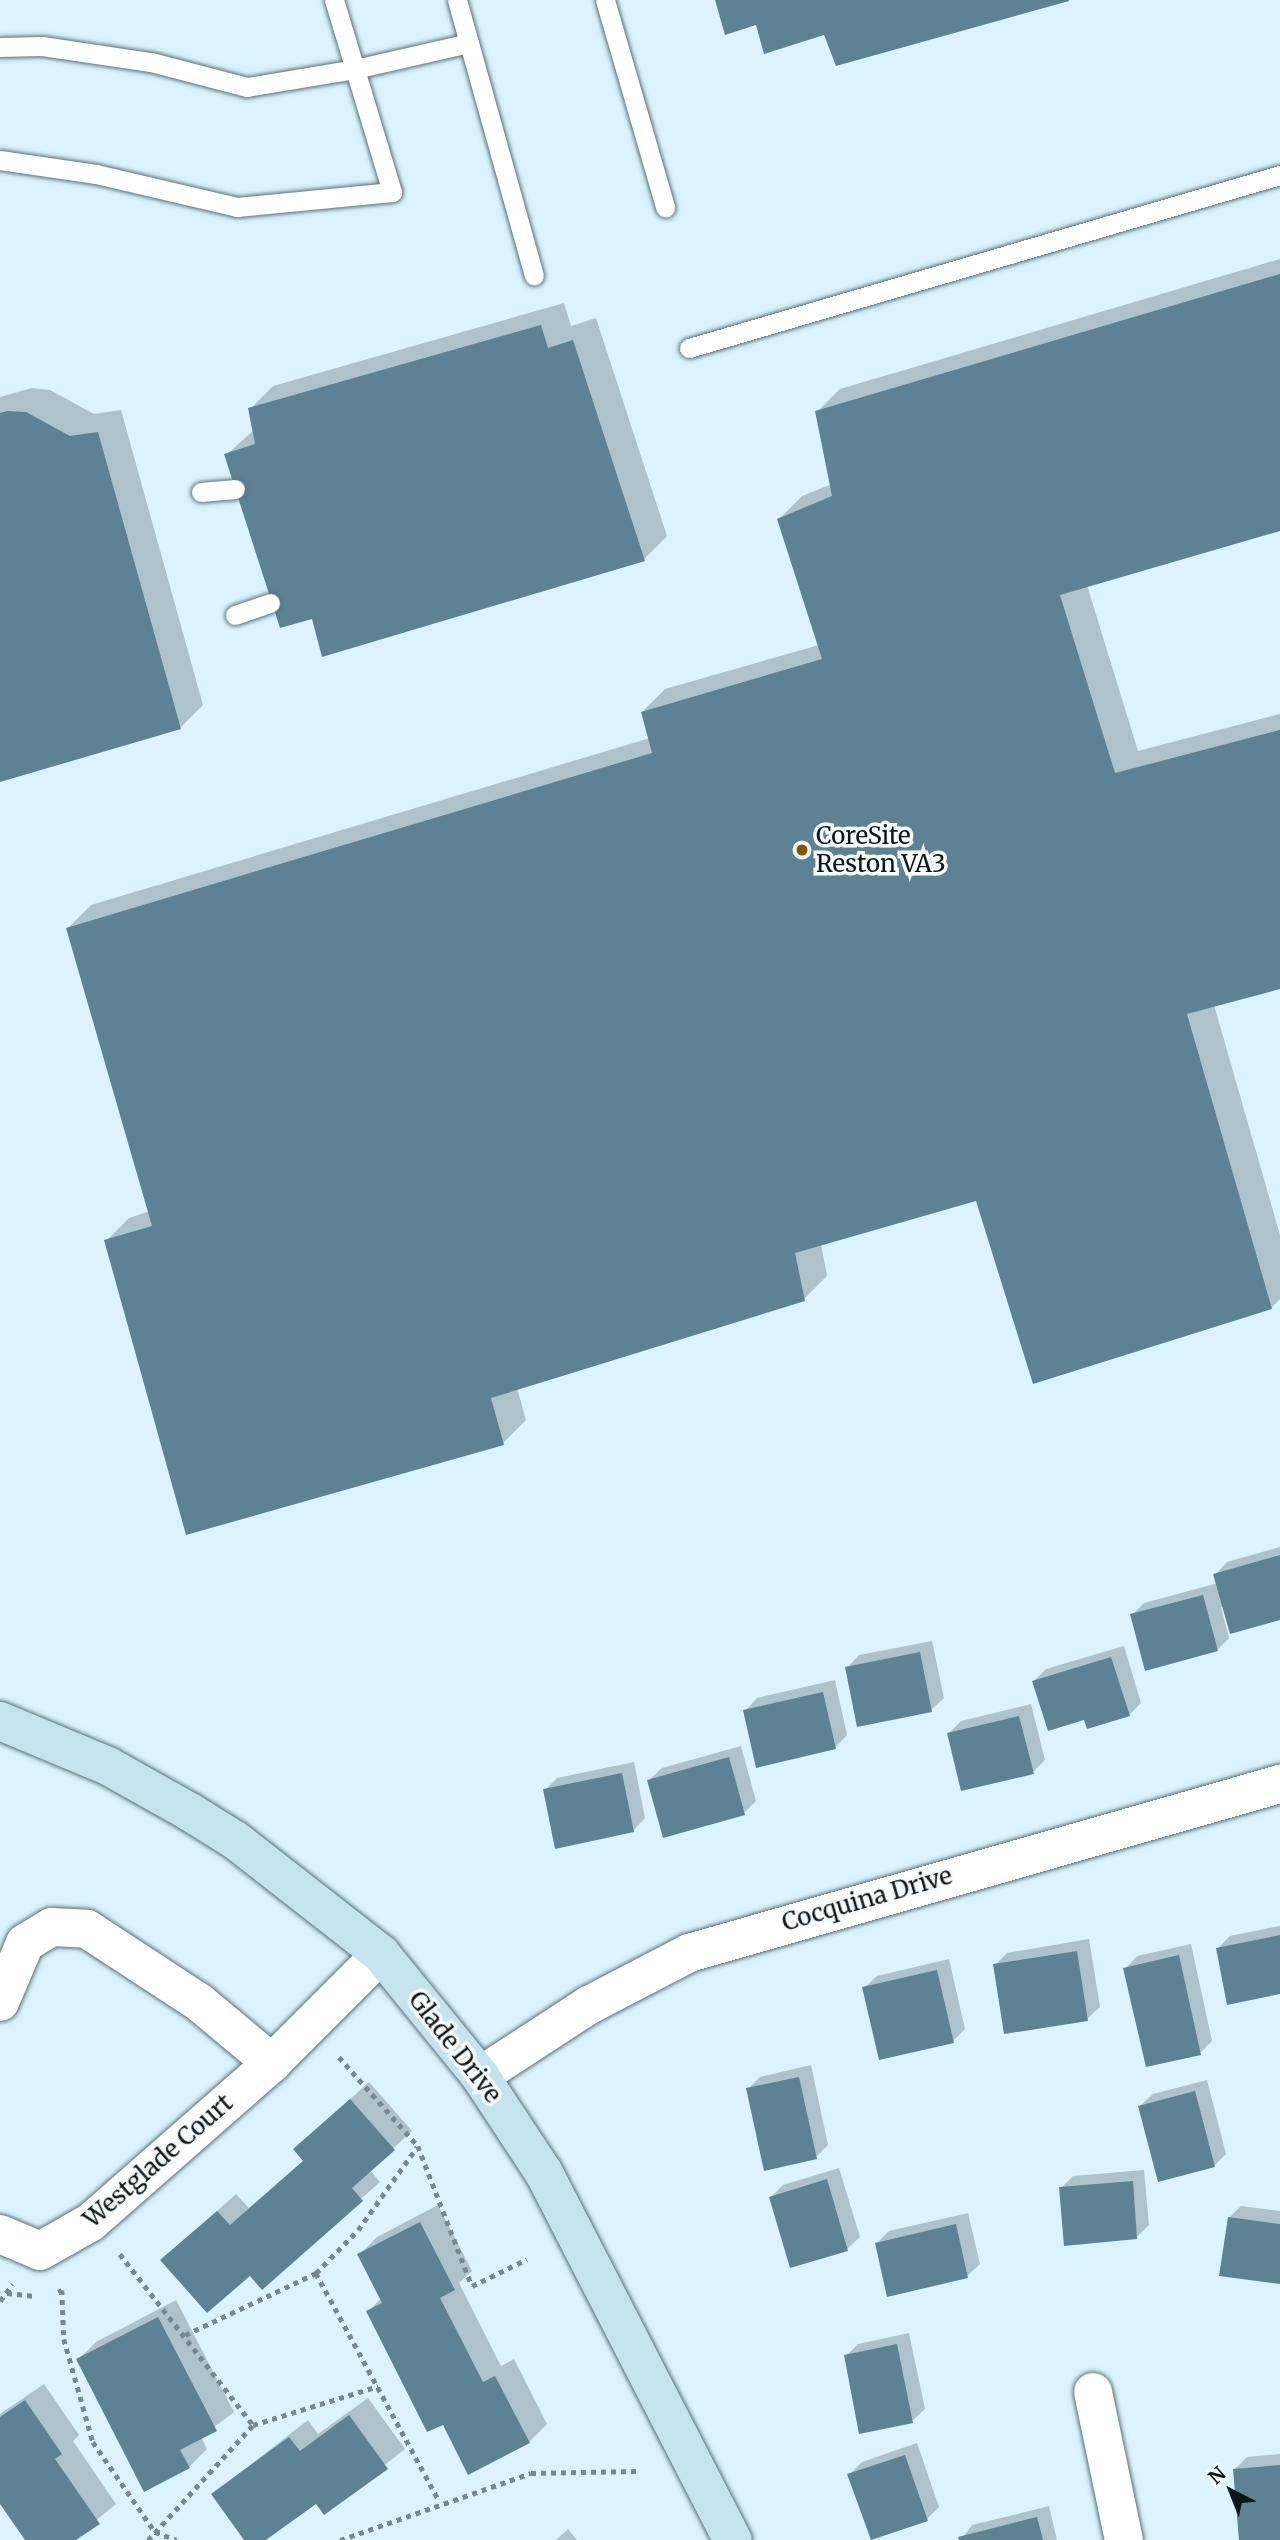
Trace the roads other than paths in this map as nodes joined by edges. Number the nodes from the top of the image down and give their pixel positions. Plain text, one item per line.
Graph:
1 (334, 0) edge
2 (457, 0) edge
3 (605, 0) edge
4 (469, 43) junction
5 (0, 47) edge
6 (355, 69) junction
7 (0, 160) edge
8 (1280, 175) edge
9 (665, 207) dead end
10 (534, 275) dead end
11 (690, 348) dead end
12 (235, 489) dead end
13 (201, 492) dead end
14 (270, 603) dead end
15 (235, 615) dead end
16 (0, 1721) edge
17 (1280, 1784) edge
18 (382, 1954) junction
19 (0, 2002) edge
20 (272, 2063) junction
21 (480, 2076) junction
22 (0, 2234) edge
23 (1093, 2392) dead end
24 (733, 2540) edge
25 (1124, 2540) edge

1 - 6 lane
2 - 4 lane
3 - 9 lane
4 - 6 lane
4 - 10 lane
5 - 6 lane
6 - 7 lane
8 - 11 lane
12 - 13 lane
14 - 15 lane
16 - 18 street, Glade Drive
17 - 21 street, Cocquina Drive
18 - 20 street, Westglade Court
18 - 21 street, Glade Drive
19 - 20 street
20 - 22 street, Westglade Court
21 - 24 street, Glade Drive
23 - 25 street

